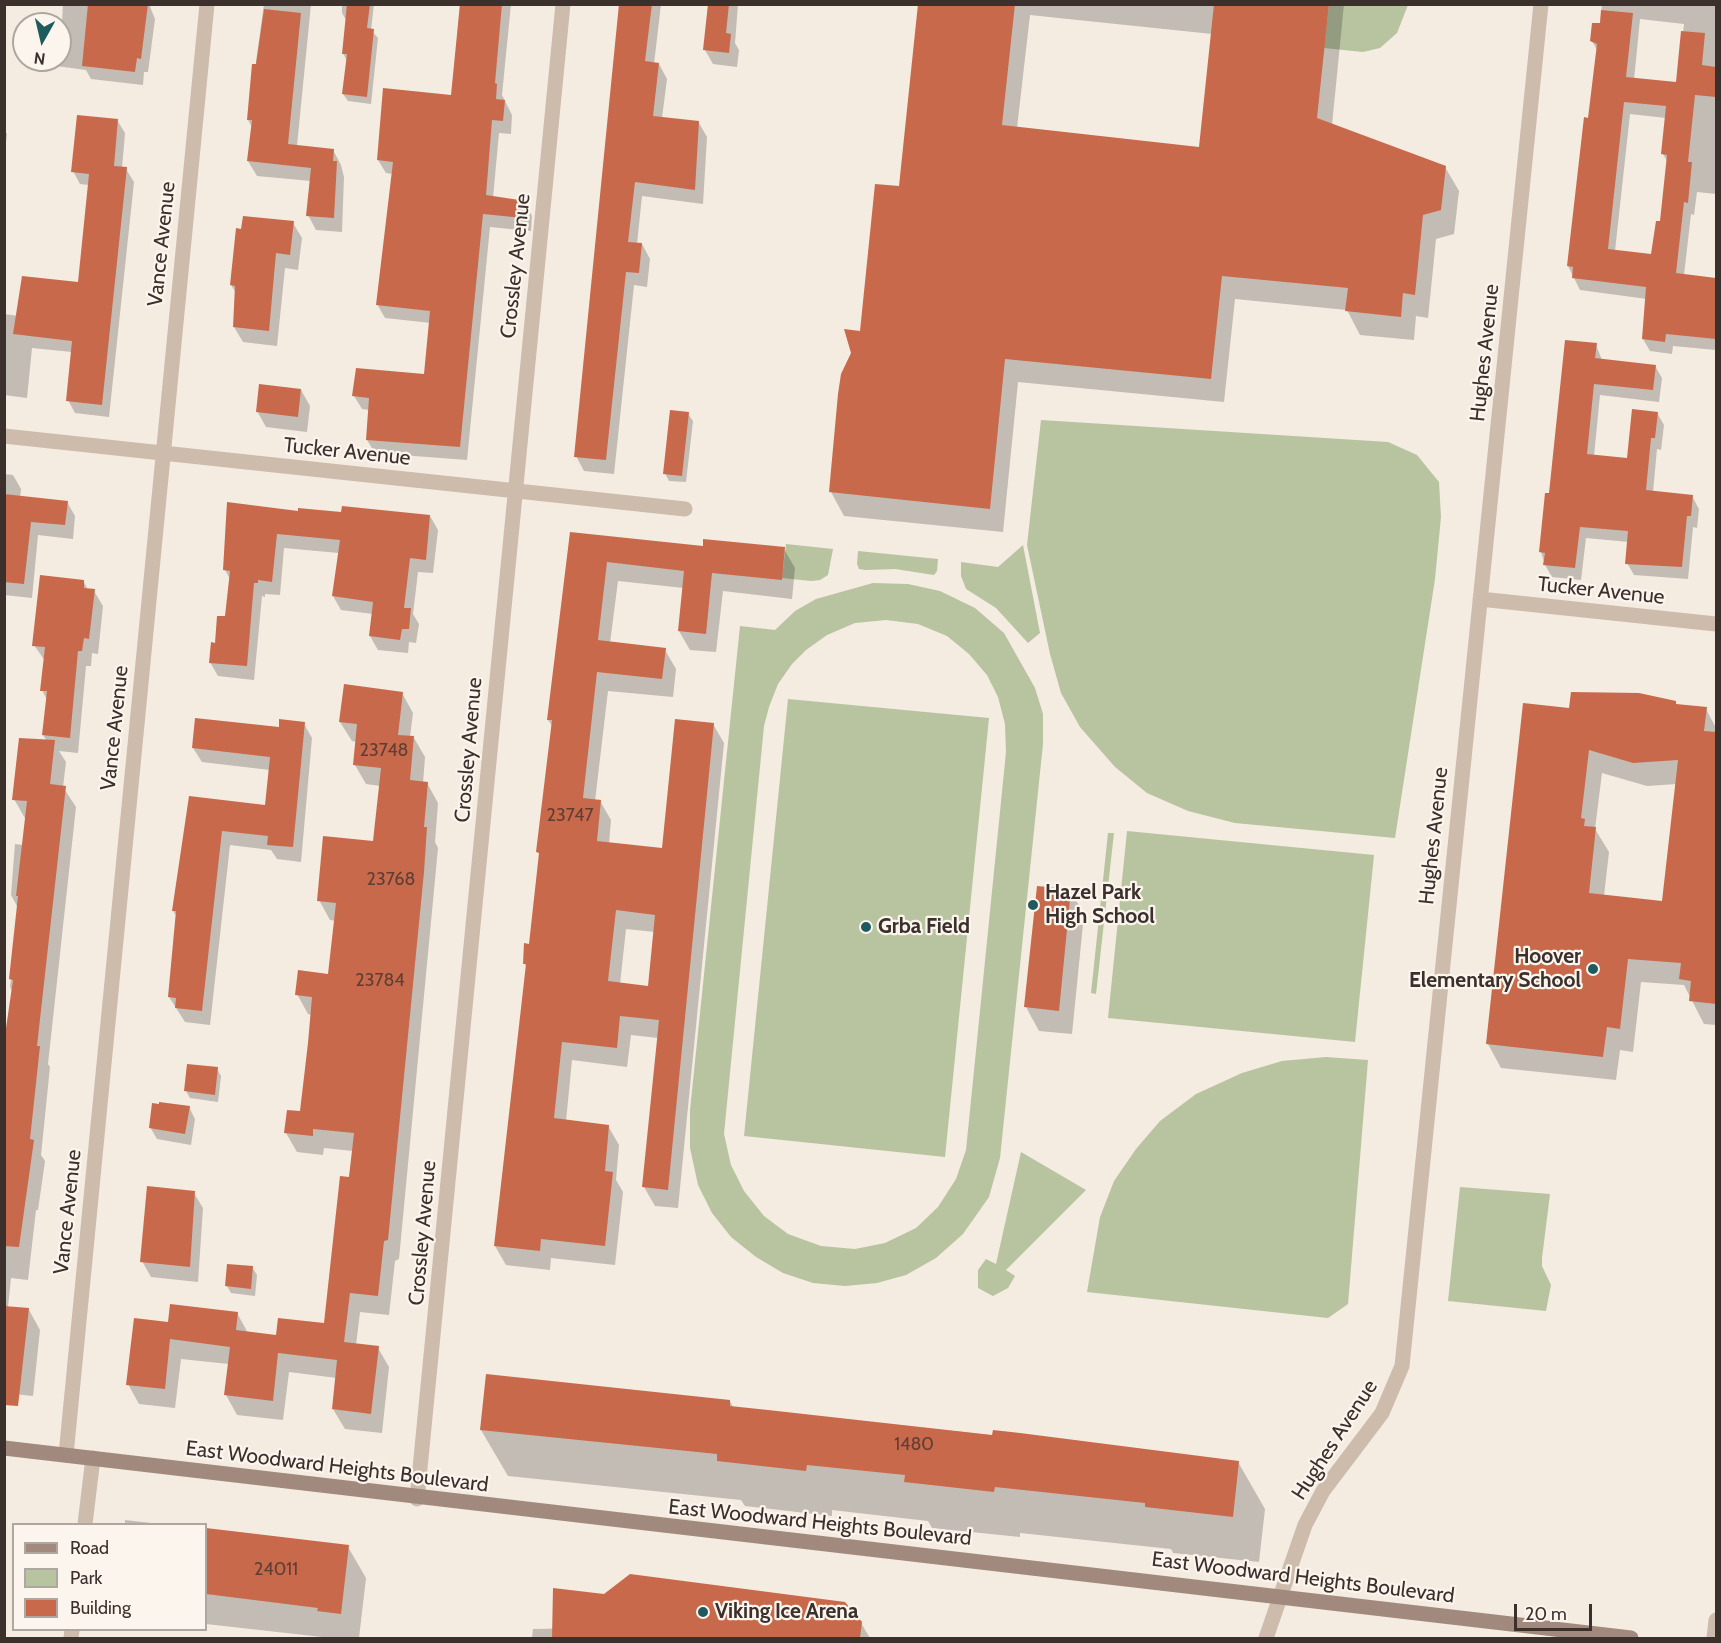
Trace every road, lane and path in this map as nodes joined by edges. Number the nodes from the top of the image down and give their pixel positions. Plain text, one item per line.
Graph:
1 (207, 4) edge
2 (563, 4) edge
3 (1541, 4) edge
4 (4, 436) edge
5 (163, 454) junction
6 (514, 492) junction
7 (685, 509) dead end
8 (1480, 599) junction
9 (1716, 624) edge
10 (4, 1449) edge
11 (66, 1455) junction
12 (93, 1458) junction
13 (417, 1498) junction
14 (85, 1523) edge
15 (1282, 1596) junction
16 (1716, 1620) edge
17 (1266, 1638) edge
18 (1631, 1638) edge
19 (1714, 1638) edge

1 - 5 street, Vance Avenue
2 - 6 street, Crossley Avenue
3 - 8 street, Hughes Avenue
4 - 5 street, Tucker Avenue
5 - 6 street, Tucker Avenue
5 - 11 street, Vance Avenue
6 - 7 street, Tucker Avenue
6 - 13 street, Crossley Avenue
8 - 9 street, Tucker Avenue
8 - 15 street, Hughes Avenue
10 - 11 street, East Woodward Heights Boulevard
11 - 12 street, East Woodward Heights Boulevard
12 - 13 street, East Woodward Heights Boulevard
12 - 14 street
13 - 15 street, East Woodward Heights Boulevard
15 - 17 street, Hughes Avenue
15 - 18 street, East Woodward Heights Boulevard
16 - 19 street

